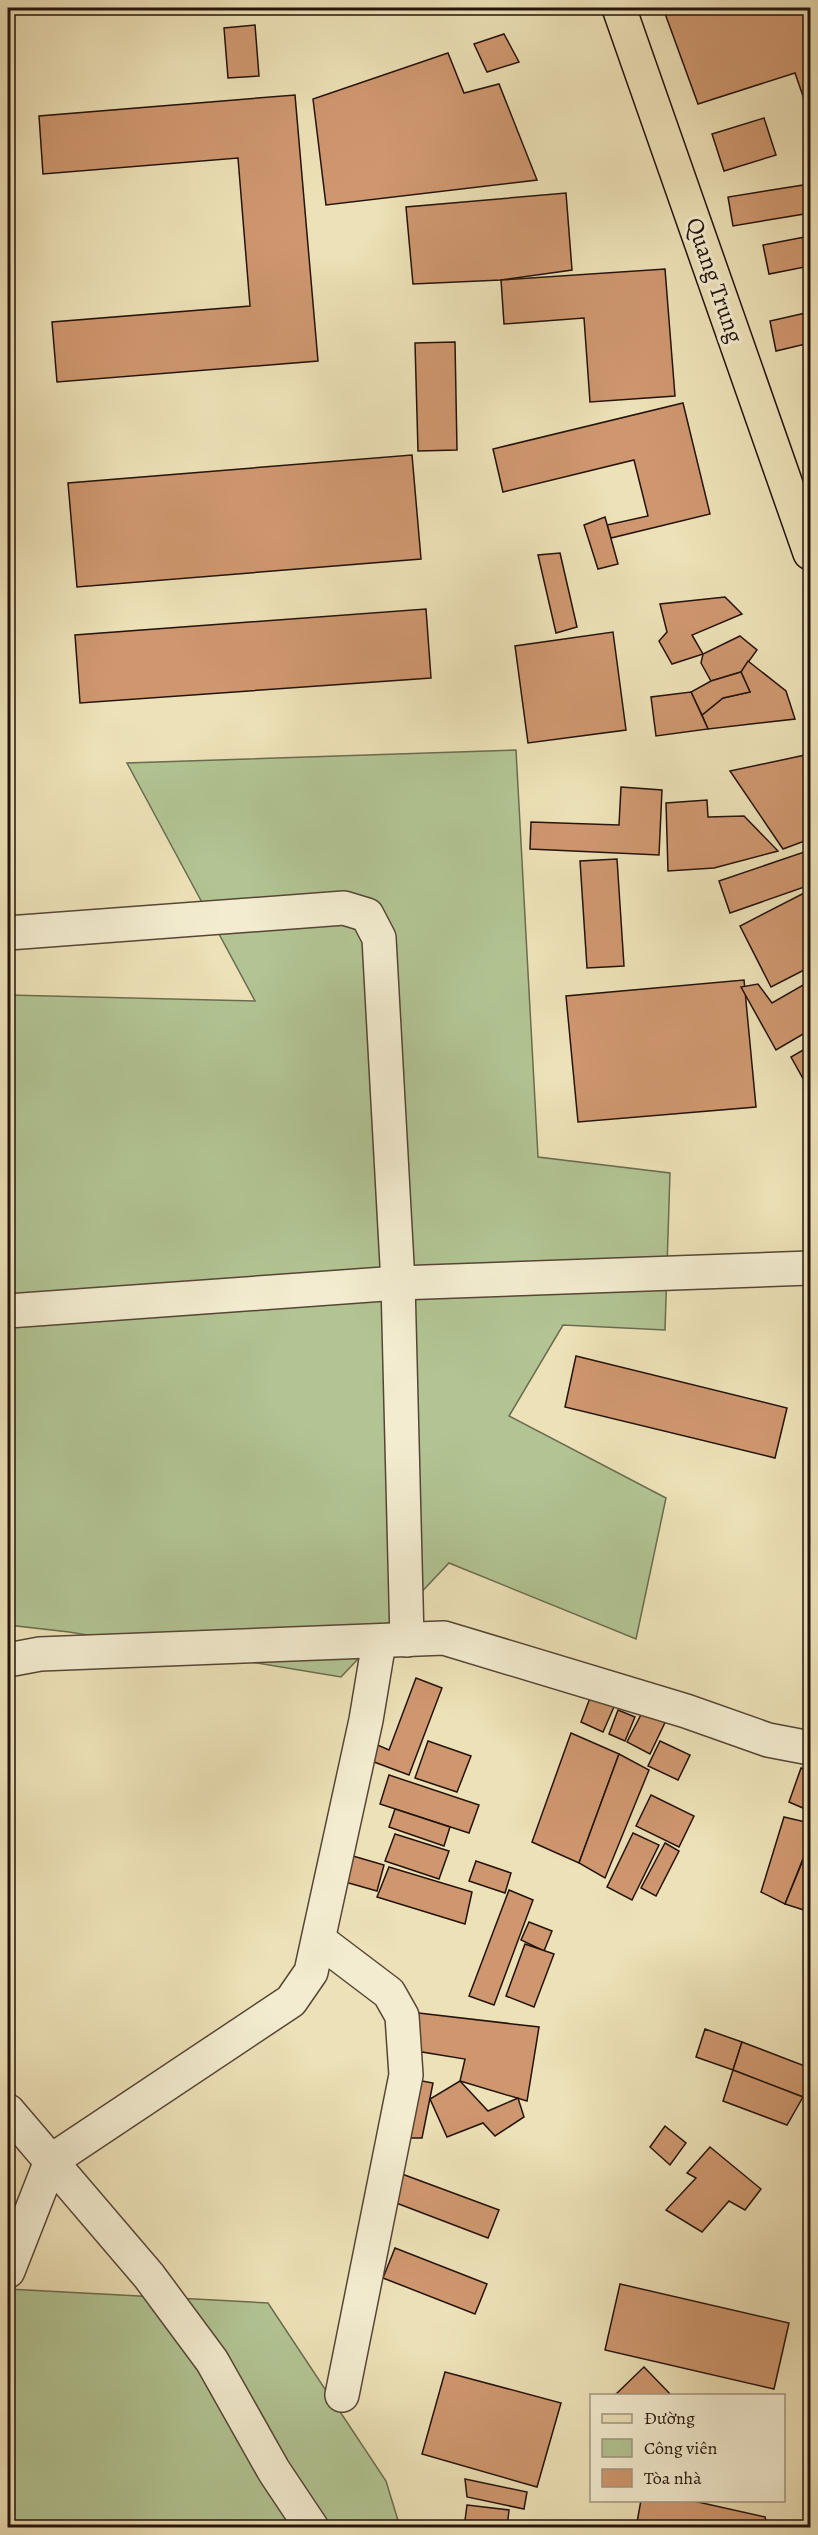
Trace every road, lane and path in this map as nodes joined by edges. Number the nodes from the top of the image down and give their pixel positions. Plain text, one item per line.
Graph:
1 (619, 8) edge
2 (810, 553) edge
3 (8, 933) edge
4 (810, 1268) edge
5 (398, 1283) junction
6 (8, 1311) edge
7 (393, 1641) junction
8 (8, 1660) edge
9 (810, 1748) edge
10 (319, 1940) junction
11 (8, 2111) edge
12 (51, 2161) junction
13 (8, 2271) edge
14 (342, 2395) dead end
15 (312, 2528) edge

1 - 2 main road, Quang Trung
3 - 5 street
4 - 5 street
5 - 6 street
5 - 7 street
7 - 8 street
7 - 9 street
7 - 10 street
10 - 12 street
10 - 14 street
11 - 12 street
12 - 13 street
12 - 15 street

